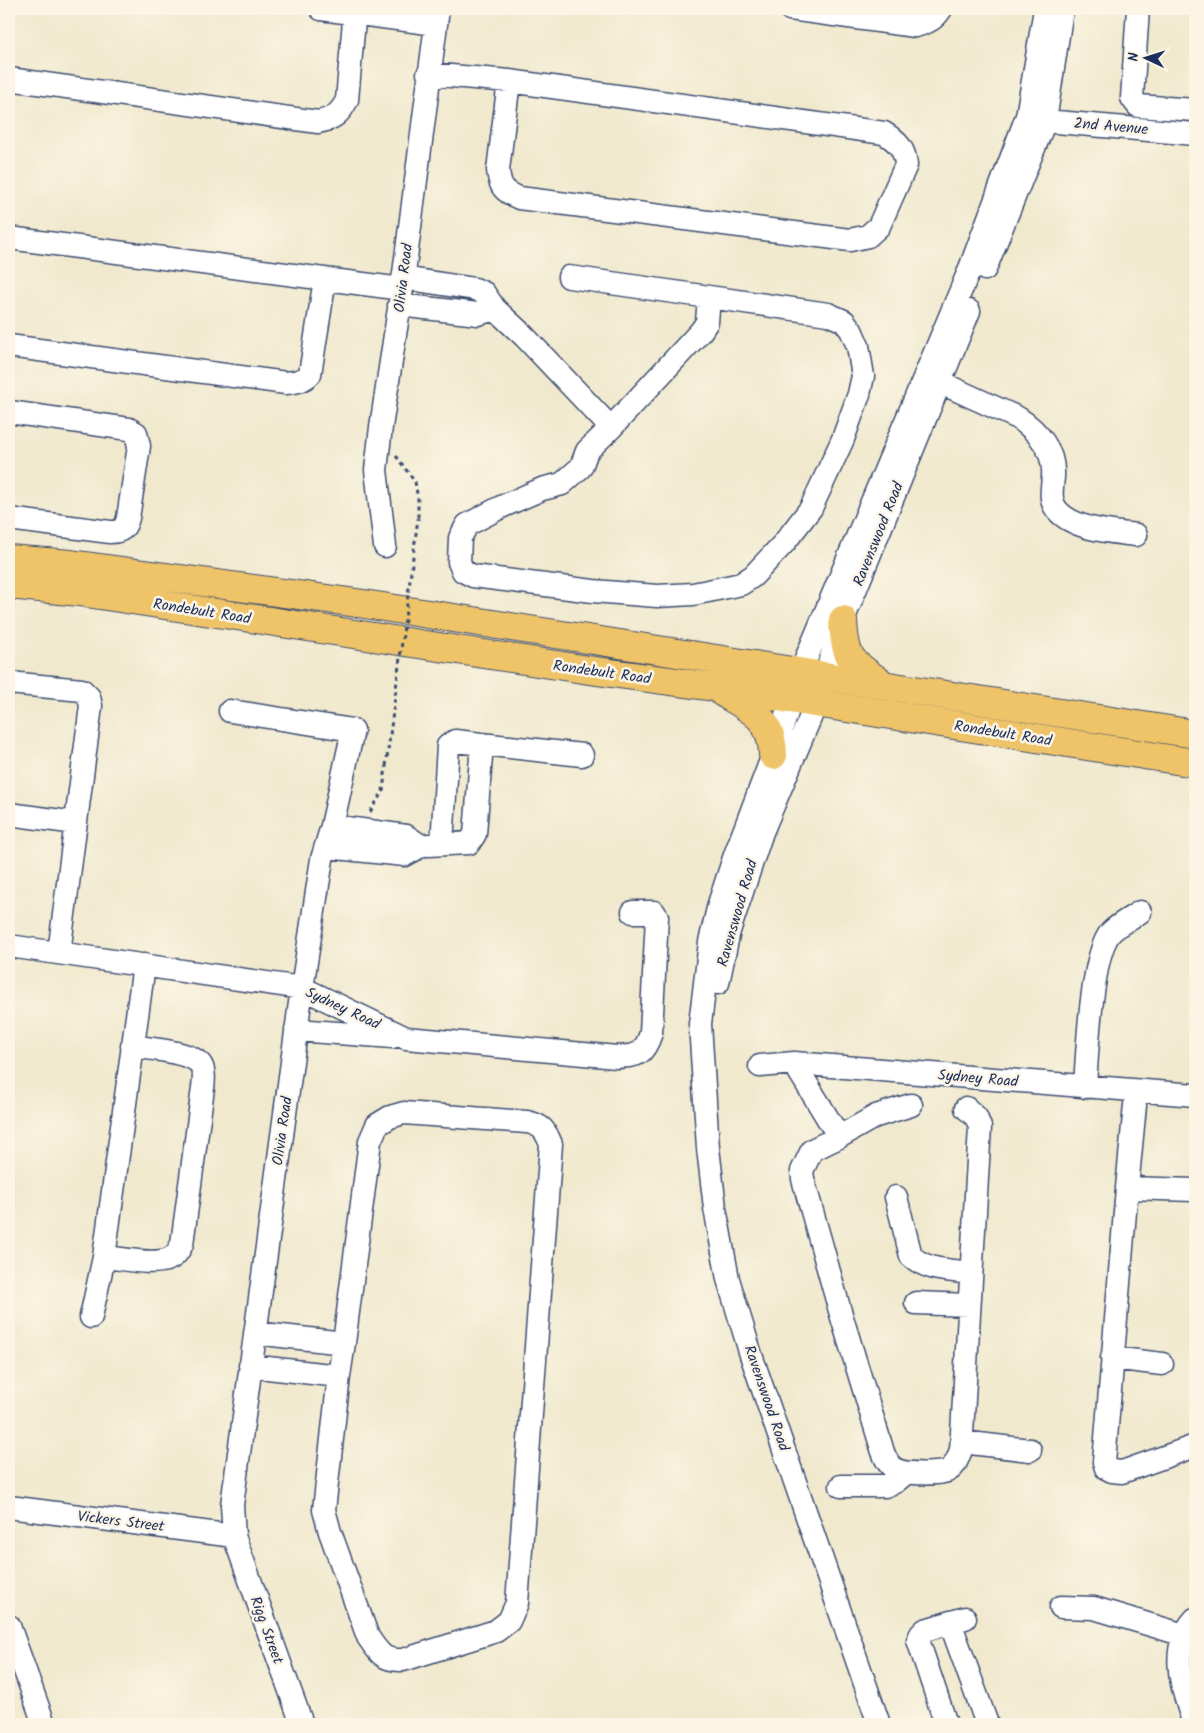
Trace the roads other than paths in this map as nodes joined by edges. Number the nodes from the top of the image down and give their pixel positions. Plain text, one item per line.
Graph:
1 (321, 9) edge
2 (790, 9) edge
3 (942, 9) edge
4 (1045, 9) edge
5 (1062, 9) edge
6 (1138, 9) edge
7 (355, 11) edge
8 (437, 16) edge
9 (428, 74) junction
10 (9, 79) edge
11 (509, 81) junction
12 (1195, 110) edge
13 (1036, 118) junction
14 (1195, 134) edge
15 (9, 238) edge
16 (569, 277) dead end
17 (325, 279) junction
18 (406, 295) junction
19 (709, 297) junction
20 (495, 309) junction
21 (9, 346) edge
22 (932, 379) junction
23 (9, 412) edge
24 (611, 428) junction
25 (9, 519) edge
26 (1136, 535) dead end
27 (385, 546) dead end
28 (9, 559) edge
29 (9, 585) edge
30 (843, 620) junction
31 (812, 675) junction
32 (9, 683) edge
33 (886, 686) junction
34 (714, 687) junction
35 (804, 702) junction
36 (230, 711) dead end
37 (1195, 734) edge
38 (482, 744) junction
39 (582, 755) dead end
40 (773, 755) junction
41 (1195, 763) edge
42 (9, 814) edge
43 (76, 822) junction
44 (332, 826) junction
45 (432, 845) junction
46 (326, 847) junction
47 (633, 912) dead end
48 (1140, 912) dead end
49 (9, 946) edge
50 (59, 953) junction
51 (144, 965) junction
52 (302, 988) junction
53 (296, 1030) junction
54 (406, 1038) junction
55 (132, 1046) junction
56 (702, 1062) junction
57 (794, 1063) junction
58 (760, 1066) dead end
59 (1085, 1087) junction
60 (1195, 1095) edge
61 (911, 1105) dead end
62 (1135, 1105) dead end
63 (966, 1108) dead end
64 (839, 1137) junction
65 (1127, 1188) junction
66 (1195, 1190) edge
67 (896, 1197) dead end
68 (104, 1257) junction
69 (970, 1273) junction
70 (916, 1303) dead end
71 (969, 1305) junction
72 (91, 1317) dead end
73 (255, 1333) junction
74 (344, 1343) junction
75 (1112, 1358) junction
76 (1162, 1364) dead end
77 (250, 1366) junction
78 (339, 1376) junction
79 (962, 1442) junction
80 (1195, 1446) edge
81 (1030, 1450) dead end
82 (906, 1473) junction
83 (841, 1486) dead end
84 (9, 1507) edge
85 (234, 1536) junction
86 (1061, 1607) dead end
87 (9, 1626) edge
88 (1190, 1627) edge
89 (44, 1724) edge
90 (302, 1724) edge
91 (878, 1724) edge
92 (946, 1724) edge
93 (987, 1724) edge
94 (1194, 1724) edge

1 - 7 street
2 - 3 street
4 - 13 street, Ravenswood Road
5 - 13 street, Ravenswood Road
6 - 12 street
7 - 8 street
7 - 10 street
8 - 9 street, Olivia Road
9 - 11 street
9 - 18 street, Olivia Road
11 - 11 street
13 - 14 street, 2nd Avenue
13 - 22 street, Ravenswood Road
15 - 17 street
16 - 19 street
17 - 18 street
17 - 21 street
18 - 20 street
18 - 20 street
18 - 27 street, Olivia Road
19 - 24 street
19 - 24 street
20 - 24 street
22 - 26 street
22 - 30 street, Ravenswood Road
22 - 31 street, Ravenswood Road
23 - 25 street
28 - 31 main road, Rondebult Road
29 - 34 main road, Rondebult Road
30 - 31 street, Ravenswood Road
30 - 33 main road
31 - 33 main road, Rondebult Road
31 - 35 street, Ravenswood Road
32 - 43 street
33 - 37 main road, Rondebult Road
34 - 35 main road, Rondebult Road
34 - 40 main road
35 - 40 street, Ravenswood Road
35 - 41 main road, Rondebult Road
35 - 56 street, Ravenswood Road
36 - 44 street, Olivia Road
38 - 39 street
38 - 45 street
38 - 45 street
40 - 56 street, Ravenswood Road
42 - 43 street
43 - 50 street
44 - 45 street
44 - 46 street, Olivia Road
45 - 46 street
46 - 52 street, Olivia Road
47 - 54 street, Sydney Road
48 - 59 street
49 - 50 street, Sydney Road
50 - 51 street, Sydney Road
51 - 52 street, Sydney Road
51 - 55 street
52 - 53 street, Olivia Road
52 - 54 street, Sydney Road
53 - 54 street
53 - 73 street, Olivia Road
55 - 68 street
55 - 68 street
56 - 91 street, Ravenswood Road
57 - 58 street, Sydney Road
57 - 59 street, Sydney Road
57 - 64 street
59 - 60 street, Sydney Road
61 - 64 street
62 - 65 street
63 - 69 street
64 - 82 street
65 - 66 street
65 - 75 street
67 - 69 street
68 - 72 street
69 - 71 street
70 - 71 street
71 - 79 street
73 - 74 street
73 - 77 street, Olivia Road
74 - 78 street
74 - 78 street
75 - 76 street
75 - 80 street
77 - 78 street
77 - 85 street, Olivia Road
79 - 81 street
79 - 82 street
82 - 83 street
84 - 85 street, Vickers Street
85 - 90 street, Rigg Street
86 - 88 street
87 - 89 street
88 - 94 street
92 - 93 street

